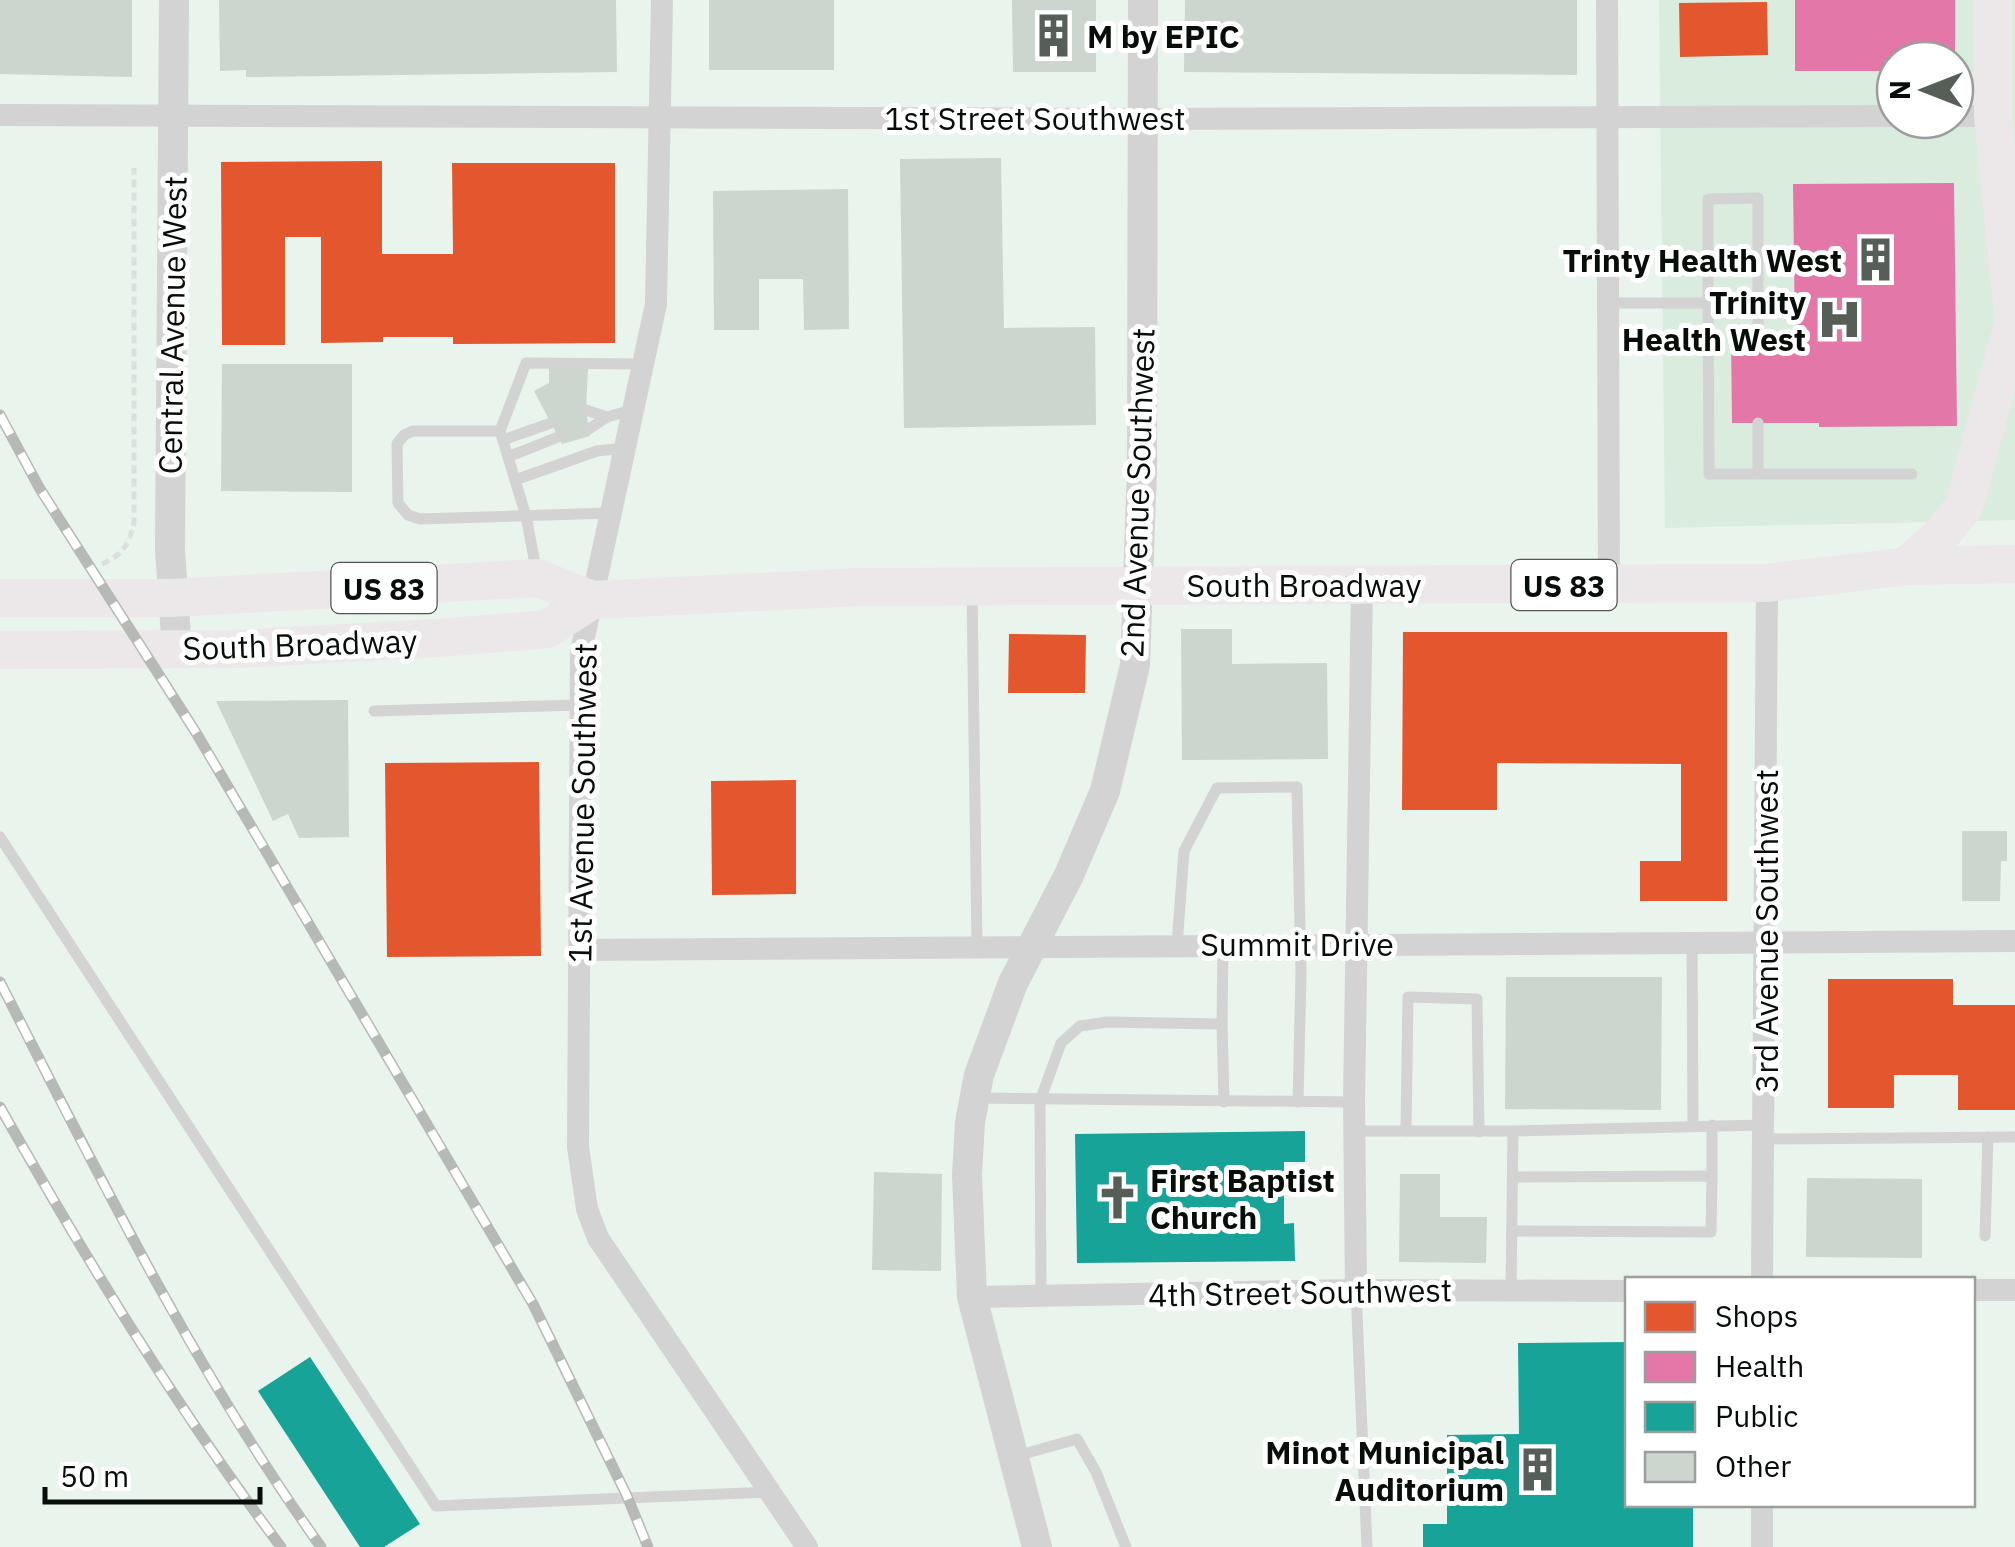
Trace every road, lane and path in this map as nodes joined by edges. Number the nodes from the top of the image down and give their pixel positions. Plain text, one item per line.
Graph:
1 (174, 0) edge
2 (662, 0) edge
3 (1142, 0) edge
4 (1607, 0) edge
5 (1993, 0) edge
6 (0, 114) edge
7 (1608, 116) junction
8 (1875, 116) edge
9 (1975, 116) edge
10 (2004, 116) edge
11 (174, 117) junction
12 (661, 117) junction
13 (1142, 119) junction
14 (134, 168) dead end
15 (1608, 302) junction
16 (1708, 303) junction
17 (1758, 303) junction
18 (2014, 329) edge
19 (1758, 335) dead end
20 (642, 364) junction
21 (586, 410) dead end
22 (632, 410) junction
23 (607, 417) junction
24 (551, 423) dead end
25 (1758, 423) dead end
26 (589, 429) dead end
27 (502, 436) junction
28 (558, 438) dead end
29 (624, 448) junction
30 (508, 457) junction
31 (1758, 474) junction
32 (1912, 474) dead end
33 (515, 480) junction
34 (610, 514) junction
35 (526, 516) junction
36 (129, 544) dead end
37 (2015, 564) edge
38 (1907, 566) junction
39 (538, 578) junction
40 (1767, 583) junction
41 (1610, 584) junction
42 (1138, 585) junction
43 (972, 586) junction
44 (1362, 586) junction
45 (0, 598) edge
46 (163, 598) junction
47 (592, 600) junction
48 (0, 650) edge
49 (177, 650) junction
50 (580, 705) junction
51 (374, 711) dead end
52 (0, 837) edge
53 (2015, 941) edge
54 (1766, 942) junction
55 (1357, 943) junction
56 (1692, 943) junction
57 (1223, 944) junction
58 (1298, 944) junction
59 (1177, 945) junction
60 (977, 946) junction
61 (1032, 946) junction
62 (578, 950) junction
63 (1222, 1024) junction
64 (974, 1098) junction
65 (1040, 1101) junction
66 (1224, 1102) junction
67 (1298, 1102) junction
68 (1354, 1102) junction
69 (1693, 1126) junction
70 (1712, 1126) junction
71 (1355, 1131) junction
72 (1406, 1131) junction
73 (1514, 1131) junction
74 (1479, 1132) junction
75 (1764, 1132) junction
76 (1988, 1137) junction
77 (2015, 1137) edge
78 (1712, 1176) junction
79 (1514, 1177) junction
80 (1512, 1232) junction
81 (1985, 1236) dead end
82 (1762, 1277) edge
83 (1356, 1290) junction
84 (1511, 1290) junction
85 (1975, 1290) edge
86 (2015, 1290) edge
87 (1625, 1291) edge
88 (1041, 1295) junction
89 (972, 1297) junction
90 (1013, 1457) junction
91 (769, 1492) junction
92 (1762, 1507) edge
93 (807, 1547) edge
94 (1037, 1547) edge
95 (1126, 1547) edge
96 (1367, 1547) edge
97 (1762, 1547) edge

1 - 11 street, Central Avenue West
2 - 12 street, 1st Avenue Southwest
3 - 13 street, 2nd Avenue Southwest
4 - 7 street
5 - 10 main road
6 - 11 street, 1st Street Southwest
7 - 8 street, 1st Street Southwest
7 - 13 street, 1st Street Southwest
7 - 15 street
9 - 10 street
10 - 18 main road
11 - 12 street, 1st Street Southwest
11 - 46 street, Central Avenue West
12 - 13 street, 1st Street Southwest
12 - 20 street, 1st Avenue Southwest
13 - 42 street, 2nd Avenue Southwest
14 - 36 path
15 - 16 lane
15 - 41 street
16 - 17 lane
16 - 17 lane
16 - 31 lane
17 - 19 lane
18 - 38 main road
20 - 22 street, 1st Avenue Southwest
20 - 27 lane
21 - 23 lane
22 - 23 lane
22 - 29 street, 1st Avenue Southwest
23 - 26 lane
24 - 27 lane
25 - 31 lane
27 - 30 lane
27 - 35 lane
28 - 30 lane
29 - 33 lane
29 - 34 street, 1st Avenue Southwest
30 - 33 lane
31 - 32 lane
33 - 35 lane
34 - 35 lane
34 - 47 street, 1st Avenue Southwest
35 - 39 lane
37 - 38 main road, South Broadway / US 83
38 - 40 main road, South Broadway / US 83
39 - 46 main road, South Broadway / US 83
39 - 47 main road, South Broadway / US 83
40 - 41 main road, South Broadway / US 83
40 - 54 street, 3rd Avenue Southwest
41 - 44 main road, South Broadway / US 83
42 - 43 main road, South Broadway / US 83
42 - 44 main road, South Broadway / US 83
42 - 61 street, 2nd Avenue Southwest
43 - 47 main road, South Broadway / US 83
43 - 60 lane
44 - 55 street
45 - 46 main road, South Broadway / US 83
46 - 49 street, Central Avenue West
47 - 49 main road, South Broadway / US 83
47 - 50 street, 1st Avenue Southwest
48 - 49 main road, South Broadway / US 83
50 - 51 lane
50 - 62 street, 1st Avenue Southwest
52 - 91 lane
53 - 54 street, Summit Drive
54 - 56 street, Summit Drive
54 - 75 street, 3rd Avenue Southwest
55 - 56 street, Summit Drive
55 - 58 street, Summit Drive
55 - 68 street
56 - 69 lane
57 - 58 street, Summit Drive
57 - 59 street, Summit Drive
57 - 63 lane
58 - 59 lane
58 - 67 lane
59 - 61 street, Summit Drive
60 - 61 street, Summit Drive
60 - 62 street, Summit Drive
61 - 64 street, 2nd Avenue Southwest
62 - 91 street, 1st Avenue Southwest
63 - 65 lane
63 - 66 lane
64 - 65 lane
64 - 89 street, 2nd Avenue Southwest
65 - 66 lane
65 - 88 lane
66 - 67 lane
67 - 68 lane
68 - 71 street
69 - 70 lane
69 - 73 lane
70 - 75 lane
70 - 78 lane
71 - 72 lane
71 - 83 street
72 - 74 lane
72 - 74 lane
73 - 74 lane
73 - 79 lane
75 - 76 lane
75 - 82 street, 3rd Avenue Southwest
76 - 77 lane
76 - 81 lane
78 - 79 lane
78 - 80 lane
79 - 80 lane
80 - 84 lane
83 - 84 street, 4th Street Southwest
83 - 88 street, 4th Street Southwest
83 - 96 lane
84 - 87 street, 4th Street Southwest
85 - 86 street
88 - 89 street, 4th Street Southwest
89 - 90 street, 2nd Avenue Southwest
90 - 94 street, 2nd Avenue Southwest
90 - 95 lane
91 - 93 street, 1st Avenue Southwest
92 - 97 street

